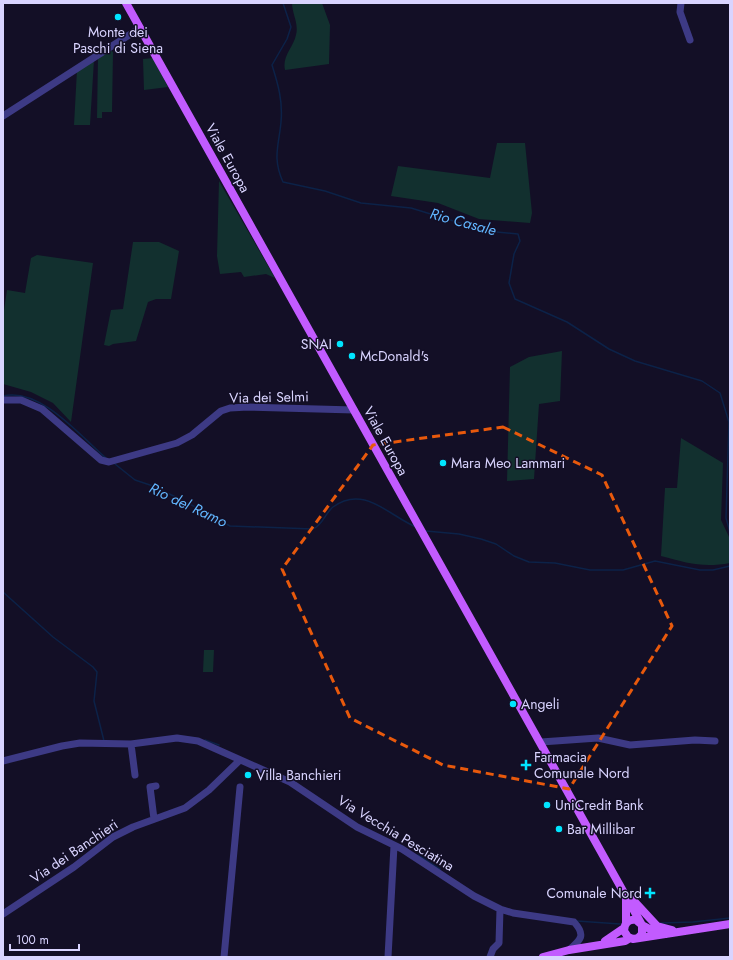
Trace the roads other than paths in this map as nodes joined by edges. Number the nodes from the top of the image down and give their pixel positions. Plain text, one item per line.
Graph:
1 (126, 3) edge
2 (680, 3) edge
3 (140, 28) junction
4 (690, 40) dead end
5 (3, 116) edge
6 (3, 400) edge
7 (354, 410) junction
8 (715, 741) dead end
9 (541, 742) junction
10 (131, 744) junction
11 (240, 760) junction
12 (3, 761) edge
13 (136, 775) dead end
14 (156, 786) dead end
15 (240, 787) dead end
16 (154, 819) junction
17 (394, 846) junction
18 (624, 891) junction
19 (500, 909) junction
20 (3, 914) edge
21 (730, 924) edge
22 (625, 925) junction
23 (642, 925) junction
24 (693, 930) junction
25 (666, 934) junction
26 (634, 938) junction
27 (601, 943) junction
28 (569, 950) junction
29 (224, 957) edge
30 (388, 957) edge
31 (490, 957) edge
32 (544, 957) edge

1 - 3 main road, Viale Europa
2 - 4 street
3 - 5 street
3 - 7 main road, Viale Europa
6 - 7 street, Via dei Selmi
7 - 9 main road, Viale Europa
8 - 9 street
9 - 18 main road, Viale Europa
10 - 11 street, Via Vecchia Pesciatina
10 - 12 street, Via Vecchia Pesciatina
10 - 13 street
11 - 16 street, Via dei Banchieri
11 - 17 street, Via Vecchia Pesciatina
14 - 16 street
15 - 29 street
16 - 20 street, Via dei Banchieri
17 - 19 street, Via Vecchia Pesciatina
17 - 30 street
18 - 22 main road, Viale Europa
18 - 23 main road, Viale Europa
18 - 24 main road, Viale Europa
19 - 28 street, Via Vecchia Pesciatina
19 - 31 street
21 - 24 main road
22 - 23 main road
22 - 26 main road
22 - 27 main road
23 - 25 main road
23 - 26 main road
24 - 25 main road
25 - 26 main road
26 - 27 main road
27 - 28 main road
28 - 32 main road

